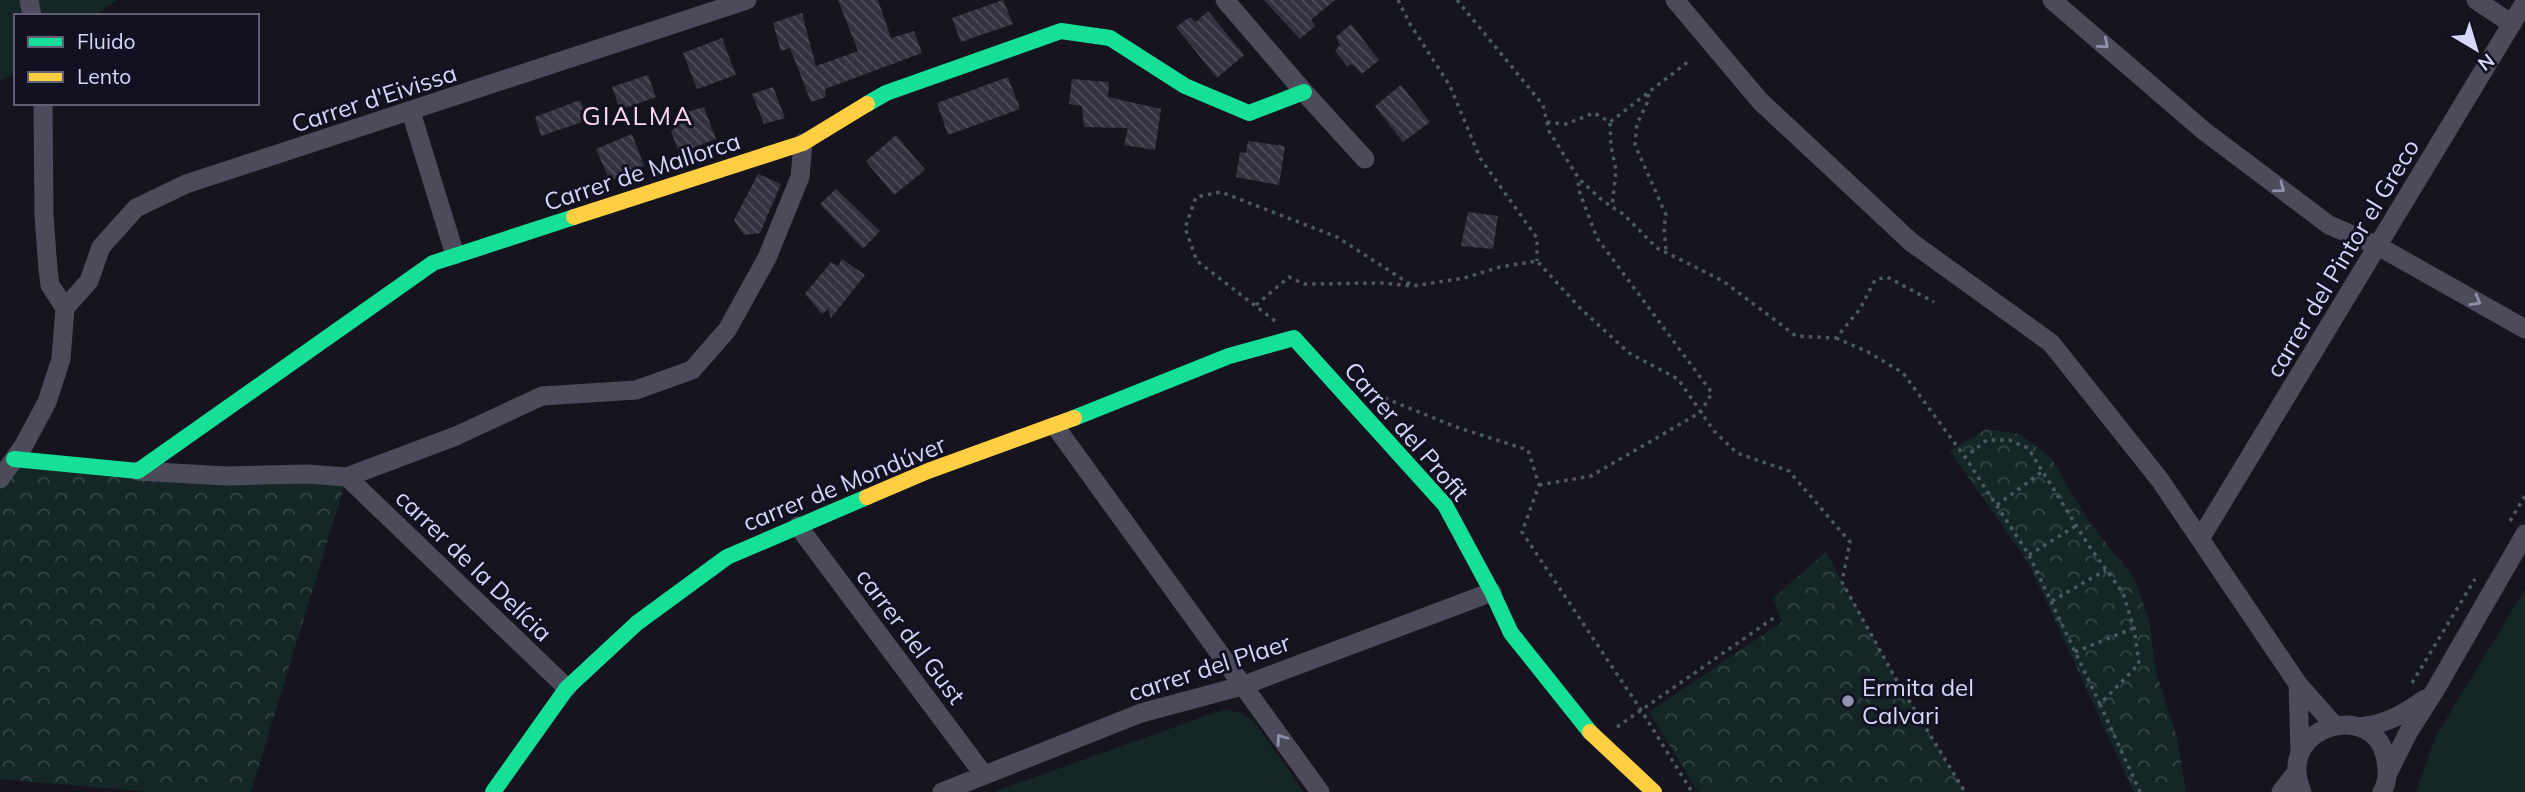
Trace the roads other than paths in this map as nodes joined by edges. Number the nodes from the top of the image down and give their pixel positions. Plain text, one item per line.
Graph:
1 (747, 0) edge
2 (1225, 0) edge
3 (1675, 0) edge
4 (2052, 0) edge
5 (2476, 0) edge
6 (2525, 2) edge
7 (2512, 24) junction
8 (1304, 92) junction
9 (43, 105) edge
10 (411, 112) junction
11 (803, 143) junction
12 (1365, 159) dead end
13 (2378, 246) junction
14 (455, 255) junction
15 (65, 308) junction
16 (2525, 329) edge
17 (1293, 338) joint
18 (1055, 426) junction
19 (15, 459) junction
20 (138, 471) junction
21 (348, 477) junction
22 (0, 479) edge
23 (798, 526) junction
24 (2525, 534) edge
25 (2200, 539) junction
26 (1492, 592) junction
27 (2298, 684) junction
28 (1242, 686) junction
29 (567, 688) junction
30 (2434, 692) junction
31 (2334, 725) junction
32 (2360, 727) junction
33 (2300, 751) junction
34 (2388, 773) junction
35 (984, 775) junction
36 (2299, 783) edge
37 (492, 792) edge
38 (942, 792) edge
39 (1320, 792) edge
40 (1654, 792) edge
41 (2281, 792) edge
42 (2382, 792) edge

1 - 10 street, Carrer d'Eivissa
2 - 8 street
3 - 25 street
4 -> 13 street
5 - 7 street
6 - 7 street, carrer del Pintor el Greco
7 - 13 street, carrer del Pintor el Greco
8 - 11 street, Carrer de Mallorca
8 - 12 street
9 - 15 street
10 - 14 street
10 - 15 street, Carrer d'Eivissa
11 - 14 street, Carrer de Mallorca
11 - 21 street
13 -> 16 street
13 - 25 street, carrer del Pintor el Greco
14 - 20 street, Carrer de Mallorca
15 - 19 street
17 - 18 street, carrer de Mondúver
17 - 26 street, Carrer del Profit
18 - 23 street, carrer de Mondúver
18 - 28 street
19 - 20 street
19 - 22 street
20 - 21 street
21 - 29 street, carrer de la Delícia
23 - 29 street, carrer de Mondúver
23 - 35 street, carrer del Gust
24 - 30 street
25 - 27 street
26 - 28 street, carrer del Plaer
26 - 40 street, Carrer del Profit
27 - 31 street
27 - 33 street
28 - 35 street, carrer del Plaer
39 -> 28 street
29 - 37 street, carrer de Mondúver
30 - 32 street
30 - 34 street
31 - 32 street
31 - 33 street
32 - 34 street
33 - 36 street
34 - 42 street
35 - 38 street, carrer del Plaer
36 - 41 street

